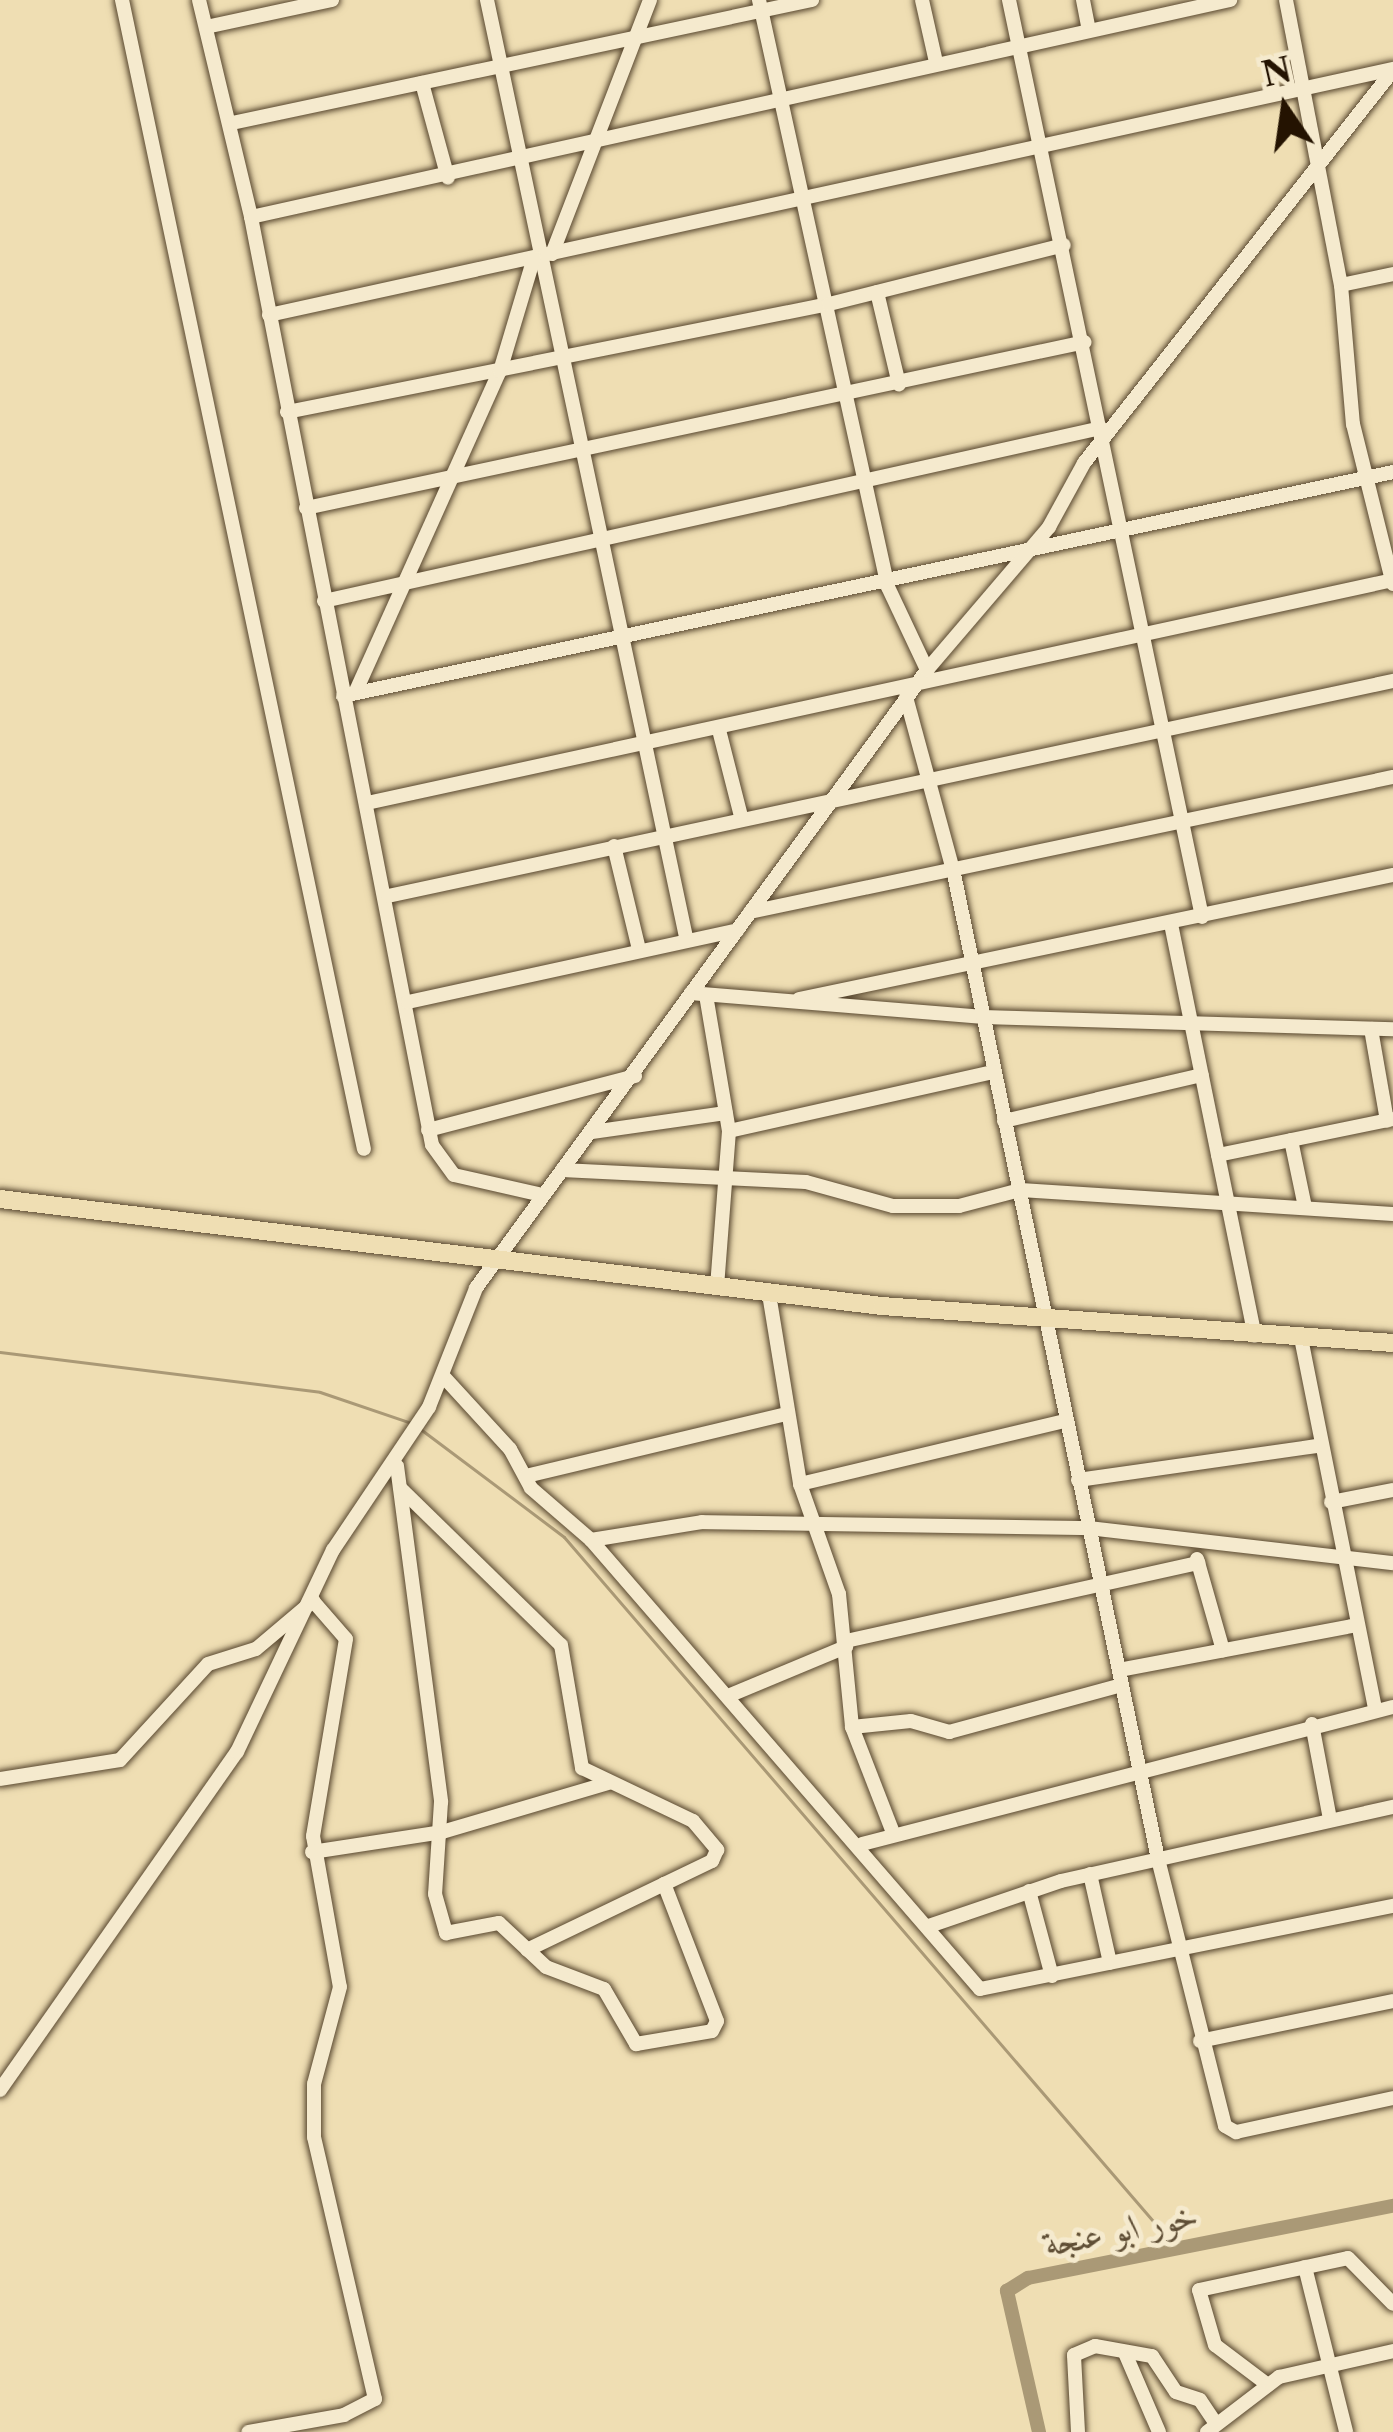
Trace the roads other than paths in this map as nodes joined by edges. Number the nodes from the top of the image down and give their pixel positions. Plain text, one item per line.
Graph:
1 (122, 0) edge
2 (199, 0) edge
3 (332, 0) edge
4 (487, 0) edge
5 (650, 0) edge
6 (812, 0) edge
7 (922, 0) edge
8 (1010, 0) edge
9 (1083, 0) edge
10 (1230, 0) edge
11 (1286, 0) edge
12 (760, 7) edge
13 (206, 27) junction
14 (1089, 30) junction
15 (631, 44) junction
16 (1020, 45) junction
17 (936, 62) junction
18 (502, 68) junction
19 (1393, 69) edge
20 (422, 83) junction
21 (1299, 91) junction
22 (783, 101) junction
23 (232, 123) junction
24 (593, 143) junction
25 (1040, 148) junction
26 (1319, 158) junction
27 (524, 161) junction
28 (448, 178) junction
29 (807, 203) junction
30 (251, 217) junction
31 (1064, 245) junction
32 (543, 256) junction
33 (1393, 274) edge
34 (1341, 286) junction
35 (877, 292) junction
36 (829, 304) junction
37 (269, 315) junction
38 (1085, 342) junction
39 (560, 359) junction
40 (500, 371) junction
41 (899, 384) junction
42 (849, 396) junction
43 (287, 412) junction
44 (1102, 433) junction
45 (582, 448) junction
46 (1393, 472) edge
47 (1369, 478) junction
48 (449, 480) junction
49 (866, 487) junction
50 (305, 508) junction
51 (1122, 524) junction
52 (602, 544) junction
53 (1017, 560) junction
54 (1393, 581) edge
55 (404, 584) junction
56 (887, 586) junction
57 (324, 601) junction
58 (1144, 635) junction
59 (624, 638) junction
60 (922, 676) junction
61 (1393, 681) edge
62 (349, 694) junction
63 (906, 697) junction
64 (719, 730) junction
65 (1164, 730) junction
66 (647, 748) junction
67 (1393, 776) edge
68 (932, 781) junction
69 (836, 793) junction
70 (367, 803) junction
71 (741, 816) junction
72 (1183, 821) junction
73 (662, 836) junction
74 (614, 846) junction
75 (954, 874) junction
76 (1393, 875) edge
77 (388, 896) junction
78 (750, 912) junction
79 (1202, 917) junction
80 (1171, 924) junction
81 (737, 930) junction
82 (686, 937) junction
83 (638, 949) junction
84 (970, 968) junction
85 (699, 994) junction
86 (408, 1003) junction
87 (779, 1003) junction
88 (983, 1017) junction
89 (1192, 1022) junction
90 (1371, 1028) junction
91 (1393, 1029) edge
92 (994, 1072) junction
93 (1202, 1075) junction
94 (635, 1076) junction
95 (726, 1113) junction
96 (1390, 1120) edge
97 (1004, 1121) junction
98 (428, 1130) junction
99 (729, 1131) junction
100 (592, 1132) junction
101 (1291, 1140) junction
102 (364, 1149) dead end
103 (1219, 1155) junction
104 (562, 1170) junction
105 (730, 1180) junction
106 (1020, 1190) junction
107 (542, 1195) junction
108 (0, 1198) edge
109 (1228, 1201) junction
110 (1305, 1207) junction
111 (1393, 1214) edge
112 (500, 1260) junction
113 (717, 1287) junction
114 (769, 1294) junction
115 (1045, 1323) junction
116 (1255, 1336) junction
117 (1301, 1338) junction
118 (1393, 1343) edge
119 (443, 1376) junction
120 (785, 1414) junction
121 (1065, 1421) junction
122 (1317, 1446) junction
123 (397, 1466) junction
124 (526, 1476) junction
125 (1078, 1480) junction
126 (800, 1484) junction
127 (401, 1490) junction
128 (1393, 1490) edge
129 (1331, 1502) junction
130 (813, 1524) junction
131 (1089, 1528) junction
132 (591, 1540) junction
133 (1195, 1542) junction
134 (1347, 1562) junction
135 (1198, 1563) junction
136 (1393, 1563) edge
137 (1102, 1588) junction
138 (313, 1601) junction
139 (1358, 1625) junction
140 (846, 1644) junction
141 (1222, 1650) junction
142 (1121, 1678) junction
143 (728, 1696) junction
144 (1393, 1707) edge
145 (1375, 1710) junction
146 (1312, 1724) junction
147 (852, 1727) junction
148 (1140, 1768) junction
149 (0, 1779) edge
150 (608, 1783) junction
151 (1393, 1807) edge
152 (1330, 1820) junction
153 (892, 1830) junction
154 (442, 1832) junction
155 (862, 1844) junction
156 (312, 1852) junction
157 (1158, 1859) junction
158 (1090, 1874) junction
159 (664, 1884) junction
160 (1029, 1892) junction
161 (1393, 1906) edge
162 (929, 1926) junction
163 (1179, 1947) junction
164 (527, 1950) junction
165 (1110, 1963) junction
166 (1052, 1976) junction
167 (1393, 2001) edge
168 (1200, 2041) junction
169 (0, 2090) edge
170 (1393, 2098) edge
171 (1305, 2267) junction
172 (1393, 2304) edge
173 (1393, 2351) edge
174 (1125, 2353) junction
175 (1328, 2364) junction
176 (1268, 2384) junction
177 (1212, 2428) edge
178 (249, 2432) edge
179 (1078, 2432) edge
180 (1159, 2432) edge
181 (1346, 2432) edge

1 - 102 street
2 - 13 street
3 - 13 street
4 - 18 street
5 - 15 street
6 - 12 street
7 - 17 street
8 - 16 street
9 - 14 street
10 - 14 street
11 - 21 street
12 - 15 street
12 - 22 street
13 - 23 street
14 - 16 street
15 - 18 street
15 - 24 street
16 - 17 street
16 - 25 street
17 - 22 street
18 - 20 street
18 - 27 street
19 - 21 street
19 - 26 street
20 - 23 street
20 - 28 street
21 - 25 street
21 - 26 street
22 - 24 street
22 - 29 street
23 - 30 street
24 - 27 street
24 - 32 street
25 - 29 street
25 - 31 street
26 - 34 street
26 - 44 street
27 - 28 street
27 - 32 street
28 - 30 street
29 - 32 street
29 - 36 street
30 - 37 street
31 - 35 street
31 - 38 street
32 - 37 street
32 - 39 street
32 - 40 street
33 - 34 street
34 - 47 street
35 - 36 street
35 - 41 street
36 - 39 street
36 - 42 street
37 - 43 street
38 - 41 street
38 - 44 street
39 - 40 street
39 - 45 street
40 - 43 street
40 - 48 street
41 - 42 street
42 - 45 street
42 - 49 street
43 - 50 street
44 - 49 street
44 - 51 street
44 - 53 street
45 - 48 street
45 - 52 street
46 - 47 street
47 - 51 street
47 - 54 street
48 - 50 street
48 - 55 street
49 - 52 street
49 - 56 street
50 - 57 street
51 - 53 street
51 - 58 street
52 - 55 street
52 - 59 street
53 - 56 street
53 - 60 street
54 - 58 street
55 - 57 street
55 - 62 street
56 - 59 street
56 - 60 street
57 - 62 street
58 - 60 street
58 - 65 street
59 - 62 street
59 - 66 street
60 - 63 street
60 - 64 street
61 - 65 street
62 - 70 street
63 - 68 street
63 - 69 street
64 - 66 street
64 - 71 street
65 - 68 street
65 - 72 street
66 - 70 street
66 - 73 street
67 - 72 street
68 - 69 street
68 - 75 street
69 - 71 street
69 - 78 street
70 - 77 street
71 - 73 street
72 - 75 street
72 - 79 street
73 - 74 street
73 - 82 street
74 - 77 street
74 - 83 street
75 - 78 street
75 - 84 street
76 - 79 street
77 - 86 street
78 - 81 street
79 - 80 street
80 - 84 street
80 - 89 street
81 - 82 street
81 - 85 street
82 - 83 street
83 - 86 street
84 - 87 street
84 - 88 street
85 - 87 street
85 - 94 street
85 - 95 street
86 - 98 street
87 - 88 street
88 - 89 street
88 - 92 street
89 - 90 street
89 - 93 street
90 - 91 street
90 - 96 street
92 - 97 street
92 - 99 street
93 - 97 street
93 - 103 street
94 - 98 street
94 - 100 street
95 - 99 street
95 - 100 street
96 - 101 street
97 - 106 street
98 - 107 street
99 - 105 street
100 - 104 street
101 - 103 street
101 - 110 street
103 - 109 street
104 - 105 street
104 - 107 street
105 - 106 street
105 - 113 street
106 - 109 street
106 - 115 street
107 - 112 street
108 - 112 highway
109 - 110 street
109 - 116 street
110 - 111 street
112 - 113 highway
112 - 119 street
113 - 114 highway
114 - 115 highway
114 - 120 street
115 - 116 highway
115 - 121 street
116 - 117 highway
117 - 118 highway
117 - 122 street
119 - 123 street
119 - 124 street
120 - 124 street
120 - 126 street
121 - 125 street
121 - 126 street
122 - 125 street
122 - 129 street
123 - 127 street
123 - 138 street
124 - 132 street
125 - 131 street
126 - 130 street
127 - 150 street
127 - 154 street
128 - 129 street
129 - 134 street
130 - 131 street
130 - 132 street
130 - 140 street
131 - 133 street
131 - 137 street
132 - 143 street
133 - 134 street
133 - 135 street
134 - 136 street
134 - 139 street
135 - 137 street
135 - 141 street
137 - 140 street
137 - 142 street
138 - 149 street
138 - 156 street
138 - 169 street
139 - 141 street
139 - 145 street
140 - 143 street
140 - 147 street
141 - 142 street
142 - 147 street
142 - 148 street
143 - 155 street
144 - 145 street
145 - 146 street
146 - 148 street
146 - 152 street
147 - 153 street
148 - 153 street
148 - 157 street
150 - 154 street
150 - 159 street
151 - 152 street
152 - 157 street
153 - 155 street
154 - 156 street
154 - 164 street
155 - 162 street
156 - 178 street
157 - 158 street
157 - 163 street
158 - 160 street
158 - 165 street
159 - 164 street
159 - 164 street
160 - 162 street
160 - 166 street
161 - 163 street
162 - 166 street
163 - 165 street
163 - 168 street
165 - 166 street
167 - 168 street
168 - 170 street
171 - 172 street
171 - 175 street
171 - 176 street
173 - 175 street
174 - 177 street
174 - 179 street
174 - 180 street
175 - 176 street
175 - 181 street
176 - 177 street

